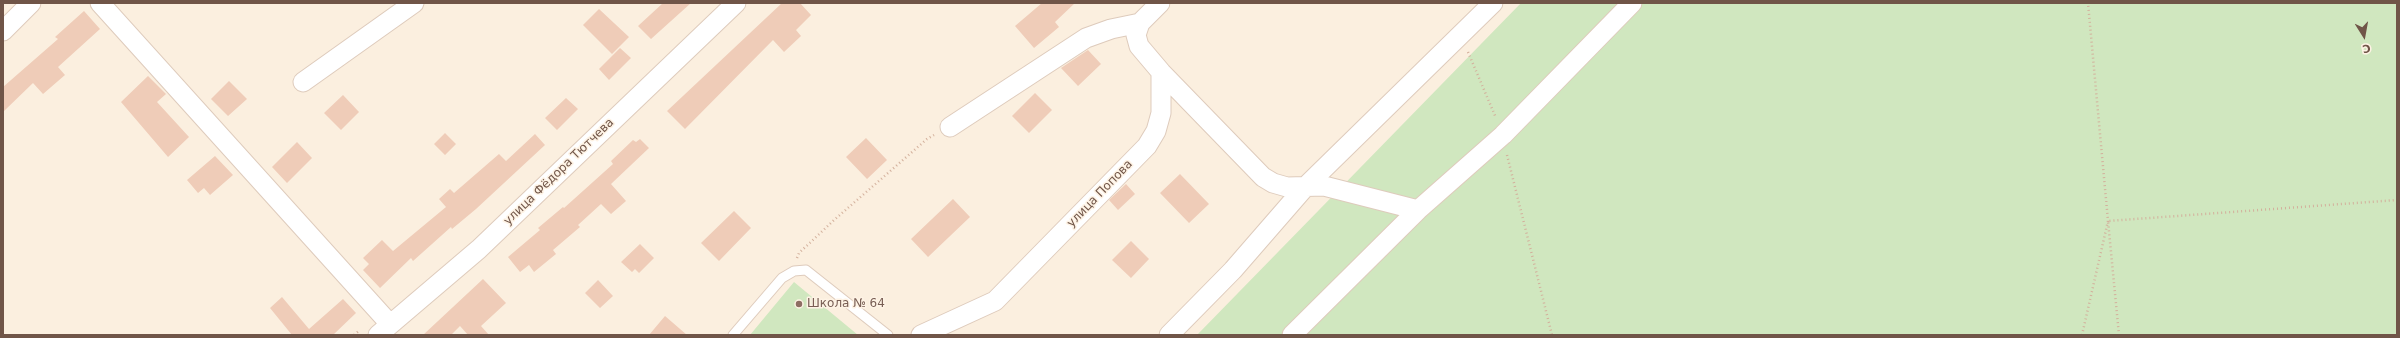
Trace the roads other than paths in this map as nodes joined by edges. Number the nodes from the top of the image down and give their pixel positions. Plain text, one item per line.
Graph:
1 (31, 3) edge
2 (100, 3) edge
3 (414, 3) edge
4 (736, 3) edge
5 (1160, 3) edge
6 (1493, 3) edge
7 (1632, 3) edge
8 (1140, 23) junction
9 (3, 30) edge
10 (1161, 72) junction
11 (302, 82) dead end
12 (950, 127) road end
13 (1306, 186) junction
14 (1418, 210) junction
15 (384, 329) edge
16 (733, 335) edge
17 (888, 335) edge
18 (921, 335) edge
19 (1169, 335) edge
20 (1292, 335) edge

1 - 9 street
2 - 15 street
3 - 11 street
4 - 15 street, улица Фёдора Тютчева
5 - 8 street
6 - 13 street
7 - 14 street
8 - 10 street
8 - 12 street
10 - 13 street
10 - 18 street, улица Попова
13 - 14 street
13 - 19 street
14 - 20 street
16 - 17 lane

